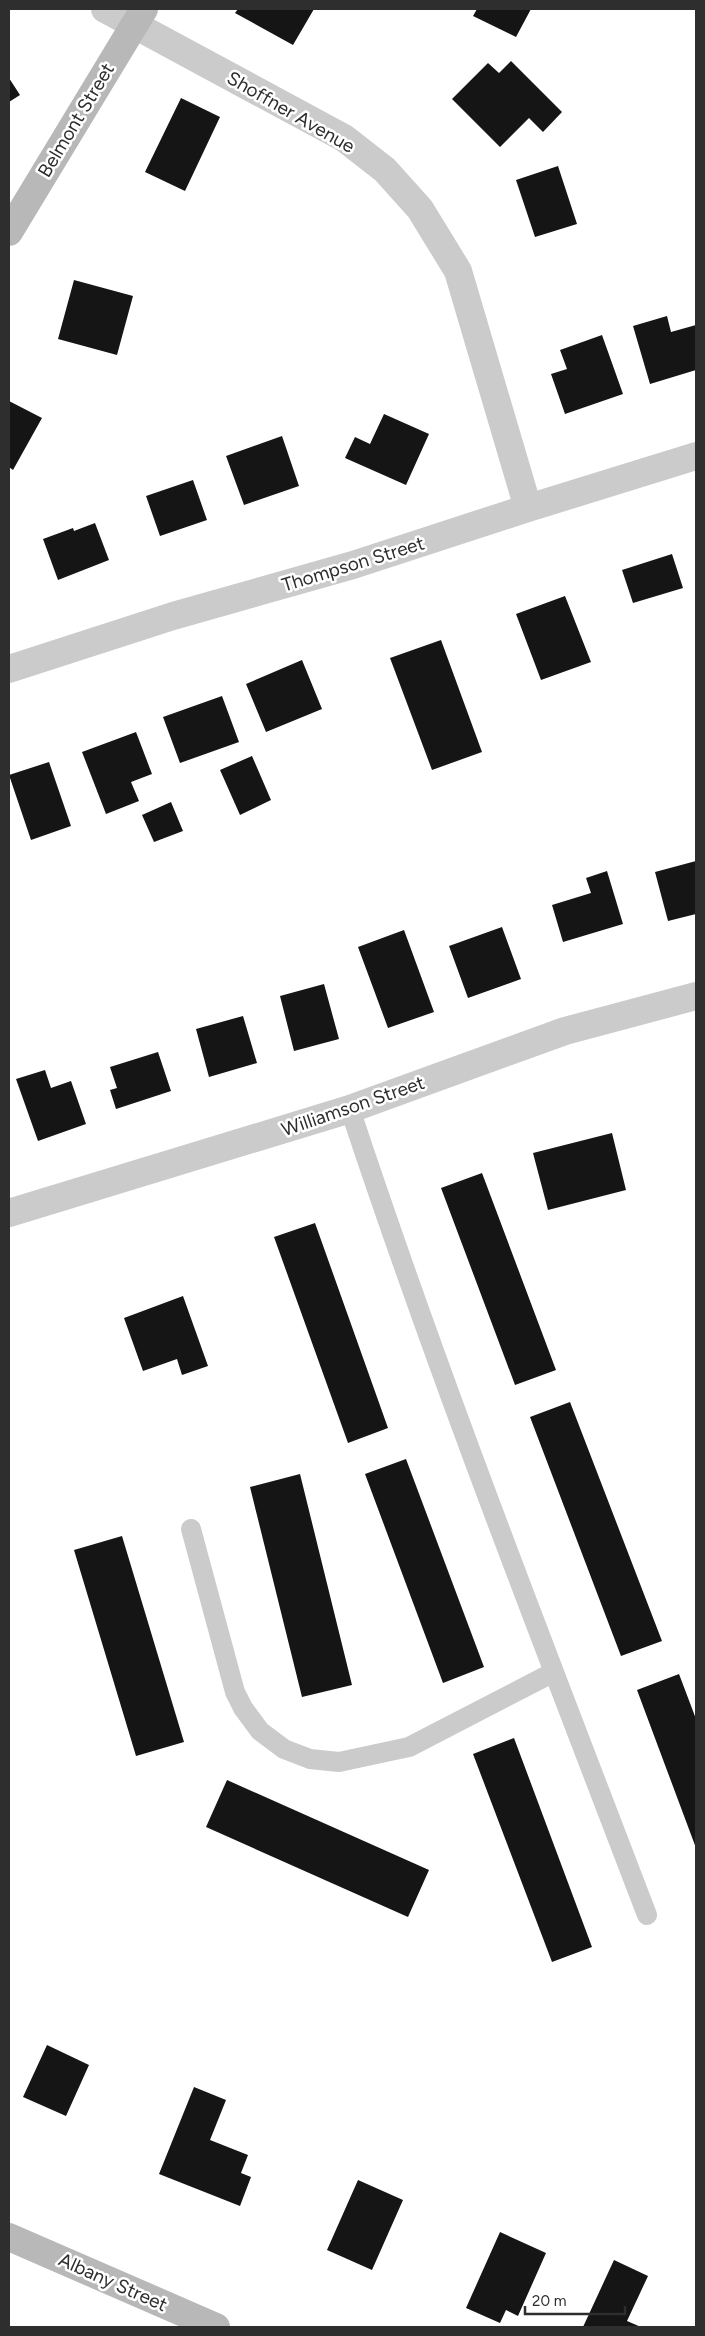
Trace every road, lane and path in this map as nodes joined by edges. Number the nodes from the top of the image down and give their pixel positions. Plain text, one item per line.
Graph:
1 (105, 9) edge
2 (138, 17) edge
3 (9, 232) edge
4 (696, 456) edge
5 (528, 508) junction
6 (9, 669) edge
7 (696, 996) edge
8 (350, 1109) junction
9 (9, 1213) edge
10 (191, 1529) dead end
11 (554, 1672) junction
12 (647, 1915) dead end
13 (9, 2237) edge
14 (216, 2327) edge

1 - 2 street, Shoffner Avenue
2 - 3 street, Belmont Street
2 - 5 street, Shoffner Avenue
4 - 5 street, Thompson Street
5 - 6 street, Thompson Street
7 - 8 street, Williamson Street
8 - 9 street, Williamson Street
8 - 11 lane
10 - 11 lane
11 - 12 lane
13 - 14 street, Albany Street

